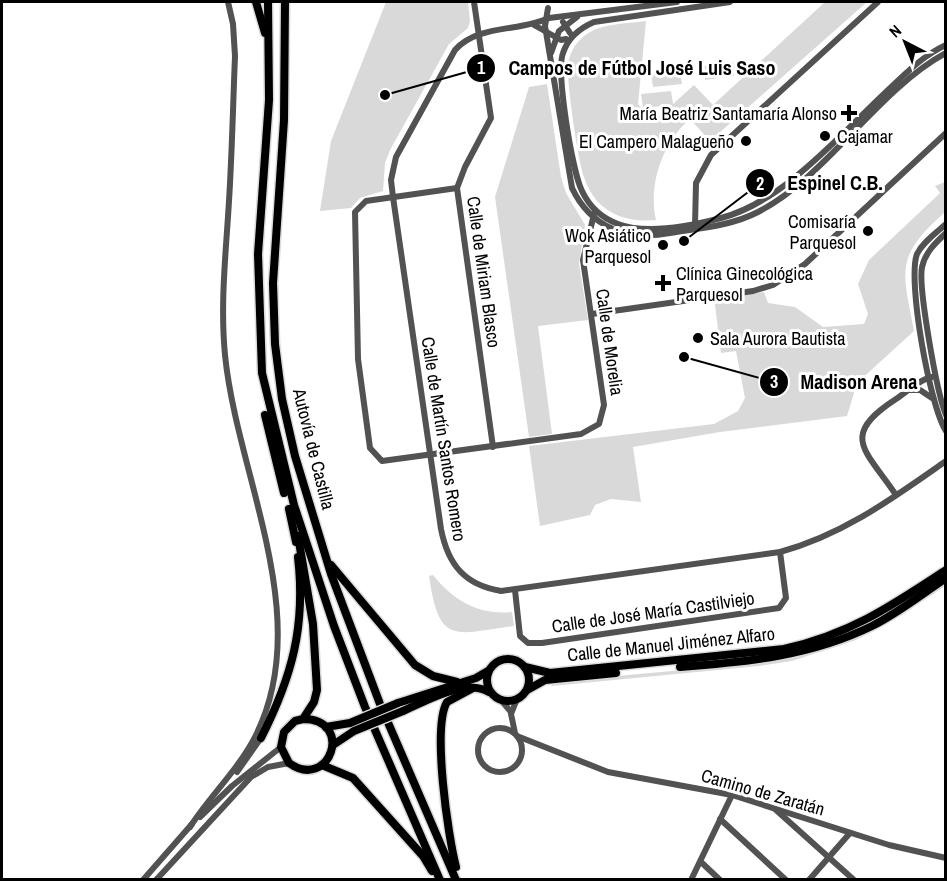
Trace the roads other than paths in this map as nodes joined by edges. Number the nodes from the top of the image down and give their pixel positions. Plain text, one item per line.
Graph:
1 (228, 2) edge
2 (256, 2) edge
3 (268, 2) edge
4 (285, 2) edge
5 (474, 2) edge
6 (676, 2) edge
7 (730, 2) edge
8 (878, 2) edge
9 (661, 3) edge
10 (548, 5) edge
11 (687, 8) junction
12 (653, 12) junction
13 (580, 16) junction
14 (556, 17) junction
15 (546, 20) junction
16 (594, 22) junction
17 (565, 24) junction
18 (534, 26) junction
19 (547, 32) junction
20 (478, 35) junction
21 (556, 37) junction
22 (567, 38) junction
23 (945, 45) edge
24 (945, 53) edge
25 (551, 56) junction
26 (269, 86) junction
27 (945, 133) edge
28 (457, 188) junction
29 (393, 197) junction
30 (595, 210) junction
31 (594, 219) junction
32 (945, 224) edge
33 (695, 226) junction
34 (608, 228) junction
35 (945, 233) edge
36 (589, 235) junction
37 (592, 314) junction
38 (261, 373) junction
39 (929, 378) junction
40 (909, 390) junction
41 (932, 398) junction
42 (945, 415) edge
43 (945, 431) edge
44 (493, 447) junction
45 (431, 456) junction
46 (945, 461) edge
47 (896, 495) junction
48 (289, 509) junction
49 (780, 552) junction
50 (327, 559) junction
51 (945, 570) edge
52 (945, 578) edge
53 (515, 590) junction
54 (525, 667) junction
55 (488, 670) junction
56 (457, 682) junction
57 (474, 688) junction
58 (527, 690) junction
59 (489, 692) junction
60 (517, 699) junction
61 (501, 700) junction
62 (401, 707) junction
63 (511, 714) junction
64 (303, 719) junction
65 (326, 727) junction
66 (352, 727) junction
67 (501, 728) junction
68 (516, 735) junction
69 (261, 738) joint
70 (333, 745) junction
71 (538, 745) junction
72 (281, 747) junction
73 (522, 753) junction
74 (289, 763) junction
75 (322, 765) junction
76 (732, 795) junction
77 (773, 808) junction
78 (205, 811) junction
79 (792, 814) junction
80 (720, 819) junction
81 (787, 821) junction
82 (190, 827) junction
83 (850, 833) junction
84 (829, 857) junction
85 (945, 858) edge
86 (700, 862) junction
87 (143, 879) edge
88 (156, 879) edge
89 (438, 879) edge
90 (458, 879) edge
91 (691, 879) edge
92 (720, 879) edge
93 (786, 879) edge
94 (809, 879) edge
95 (854, 879) edge

1 - 82 street
2 - 26 highway
3 - 26 highway, Autovía de Castilla
4 - 50 highway, Autovía de Castilla
5 - 20 street, Calle de Miriam Blasco
6 - 9 street
6 - 11 street
6 - 12 street
7 - 11 street
8 - 33 street
9 - 13 street
10 - 14 street
10 - 15 street
11 - 12 street
12 - 16 street
13 - 14 street
13 - 17 street
14 - 15 street
14 - 17 street
15 - 18 street
15 - 19 street
16 - 22 street
16 - 22 street
17 - 21 street
17 - 22 street
18 - 19 street
18 - 20 street
19 - 21 street
19 - 25 street
20 - 28 street, Calle de Miriam Blasco
20 - 29 street, Calle de Martín Santos Romero
21 - 22 street
21 - 25 street
22 - 30 street
23 - 33 street
24 - 33 street
25 - 31 street
26 - 38 highway, Autovía de Castilla
27 - 37 street
28 - 29 street
28 - 44 street, Calle de Miriam Blasco
29 - 45 street, Calle de Martín Santos Romero
29 - 45 street, Calle de Morelia
30 - 31 street, Calle de Morelia
30 - 33 street
31 - 34 street
31 - 36 street, Calle de Morelia
32 - 39 street
33 - 34 street
34 - 36 street
35 - 39 street
36 - 37 street, Calle de Morelia
37 - 44 street, Calle de Morelia
38 - 48 highway
38 - 89 highway, Autovía de Castilla
39 - 40 street
39 - 41 street
39 - 42 street
40 - 41 street
40 - 47 street
41 - 43 street
44 - 45 street, Calle de Morelia
45 - 53 street, Calle de Martín Santos Romero
46 - 47 street, Calle de Martín Santos Romero
47 - 49 street, Calle de Martín Santos Romero
48 - 64 highway
48 - 69 highway
49 - 53 street, Calle de Martín Santos Romero
49 - 53 street, Calle de José María Castilviejo
50 - 56 highway
50 - 90 highway, Autovía de Castilla
51 - 54 highway, Calle de Manuel Jiménez Alfaro
52 - 58 highway, Calle de Manuel Jiménez Alfaro
54 - 55 highway
54 - 58 highway
55 - 56 highway
55 - 59 highway
56 - 62 highway
57 - 59 highway
57 - 62 highway
57 - 90 highway
58 - 60 highway
59 - 61 highway
60 - 61 highway
60 - 63 street
61 - 63 street
62 - 66 highway, bridge
63 - 67 street
63 - 68 street
64 - 65 highway
64 - 72 highway
65 - 66 highway
65 - 70 highway
66 - 70 highway
67 - 68 street
67 - 73 street
68 - 71 street, Camino de Zaratán
68 - 73 street
69 - 78 street
70 - 75 highway
71 - 73 street
71 - 76 street, Camino de Zaratán
72 - 74 highway
72 - 78 street
74 - 75 highway
74 - 88 street
75 - 89 highway
76 - 77 street, Camino de Zaratán
76 - 80 street
77 - 79 street, Camino de Zaratán
77 - 81 street
78 - 82 street
79 - 81 street
79 - 83 street, Camino de Zaratán
80 - 86 street
80 - 93 street
81 - 84 street
82 - 87 street
83 - 84 street
83 - 85 street, Camino de Zaratán
84 - 94 street
84 - 95 street
86 - 91 street
86 - 92 street

